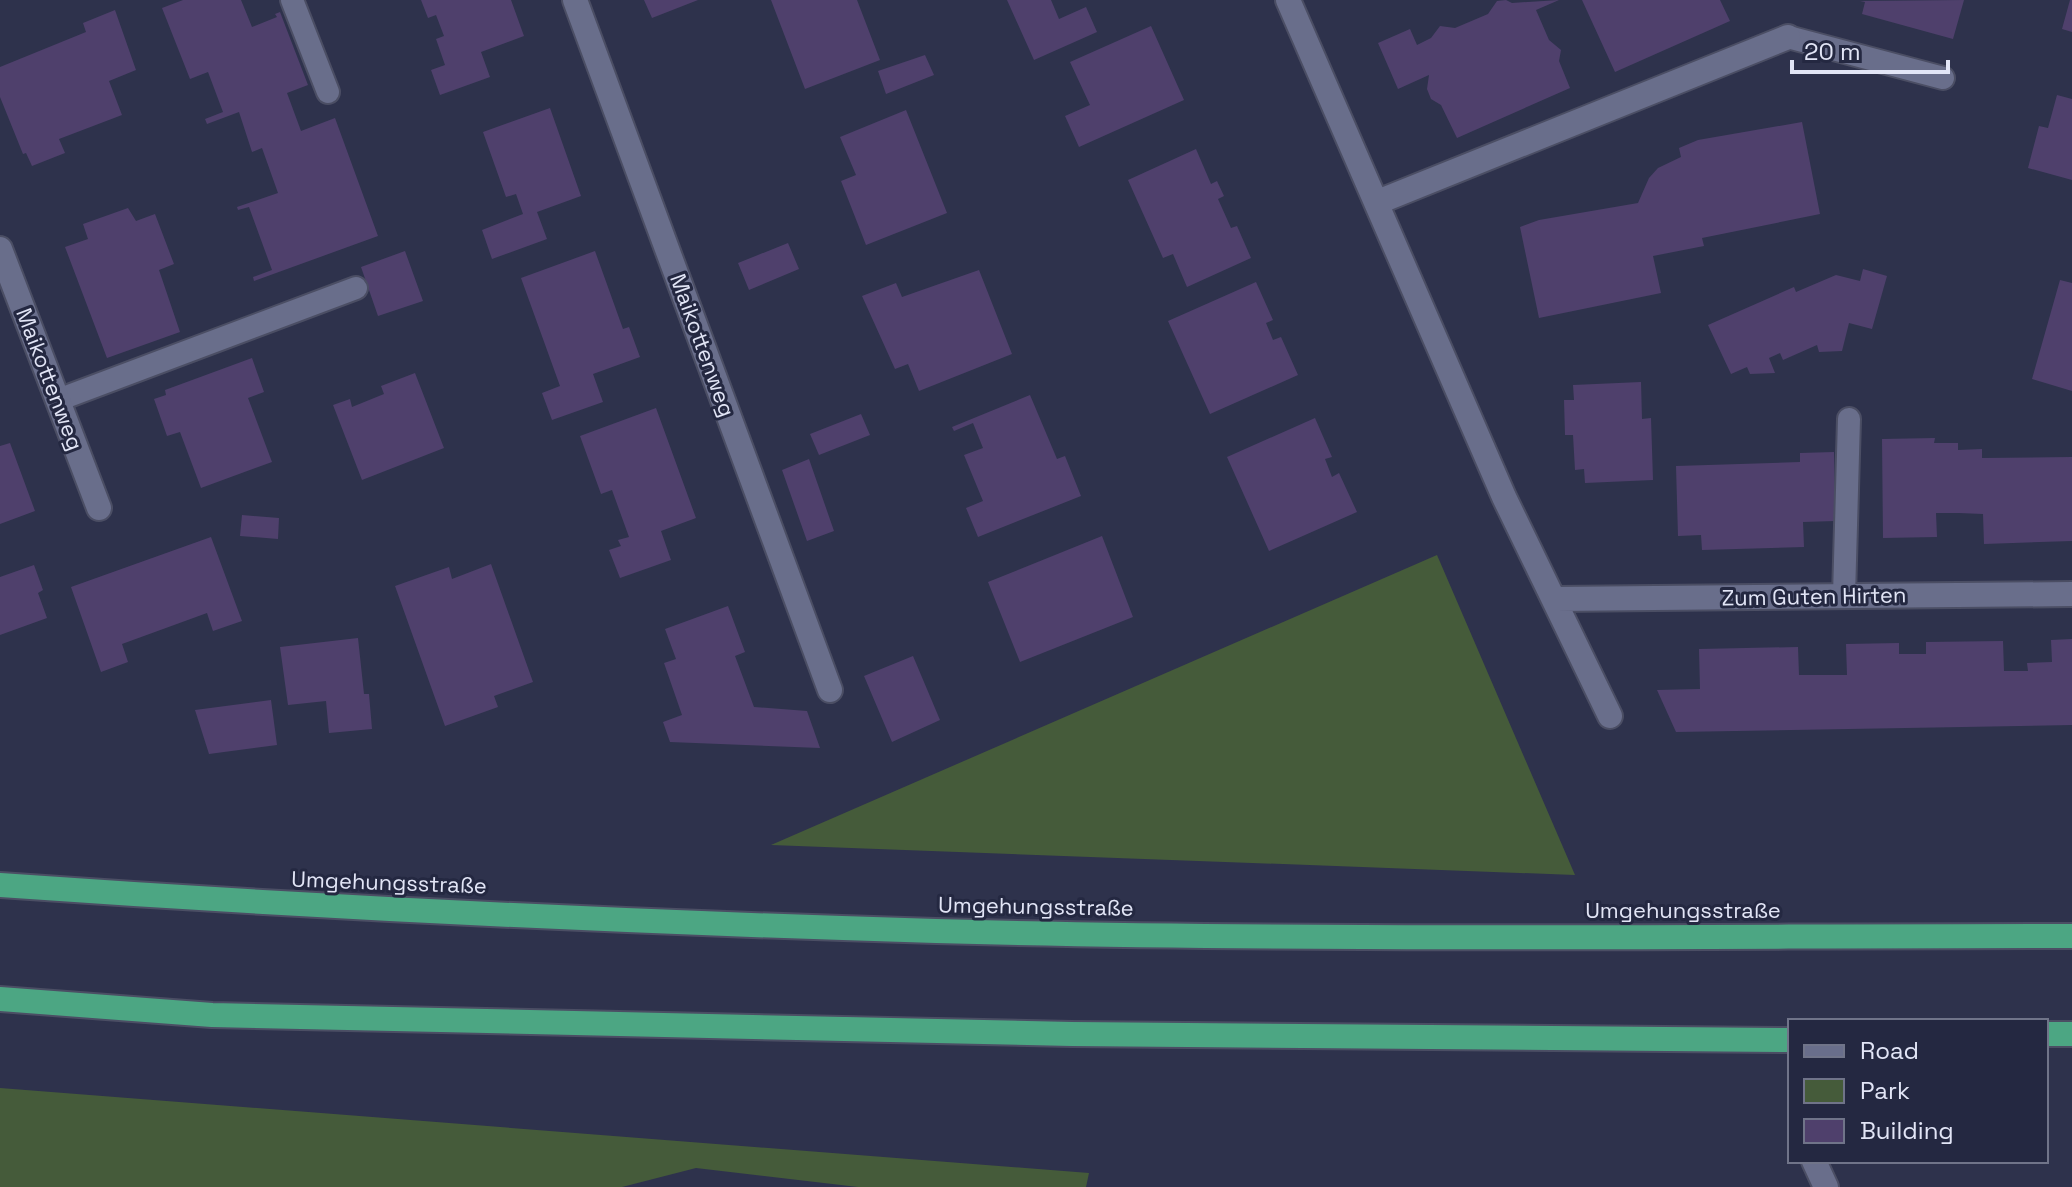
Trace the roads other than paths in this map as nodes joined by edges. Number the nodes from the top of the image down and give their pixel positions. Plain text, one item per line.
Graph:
1 (292, 0) edge
2 (575, 0) edge
3 (1288, 0) edge
4 (1788, 37) joint
5 (1943, 78) dead end
6 (328, 92) dead end
7 (1378, 202) junction
8 (0, 249) edge
9 (356, 288) dead end
10 (58, 400) junction
11 (1849, 419) dead end
12 (99, 508) dead end
13 (2072, 594) edge
14 (1844, 596) junction
15 (1556, 599) junction
16 (830, 690) dead end
17 (1610, 716) dead end
18 (0, 885) edge
19 (2072, 936) edge
20 (0, 999) edge
21 (2048, 1034) edge
22 (2072, 1034) edge
23 (1788, 1040) edge
24 (1815, 1163) edge
25 (1826, 1187) edge

1 - 6 lane
2 - 16 street, Maikottenweg
3 - 7 street
4 - 5 lane
4 - 7 street
7 - 15 street
8 - 10 street, Maikottenweg
9 - 10 lane
10 - 12 street, Maikottenweg
11 - 14 lane
13 - 14 street, Zum Guten Hirten
14 - 15 street, Zum Guten Hirten
15 - 17 street
18 - 19 highway, Umgehungsstraße
20 - 23 highway
21 - 22 highway
24 - 25 street

